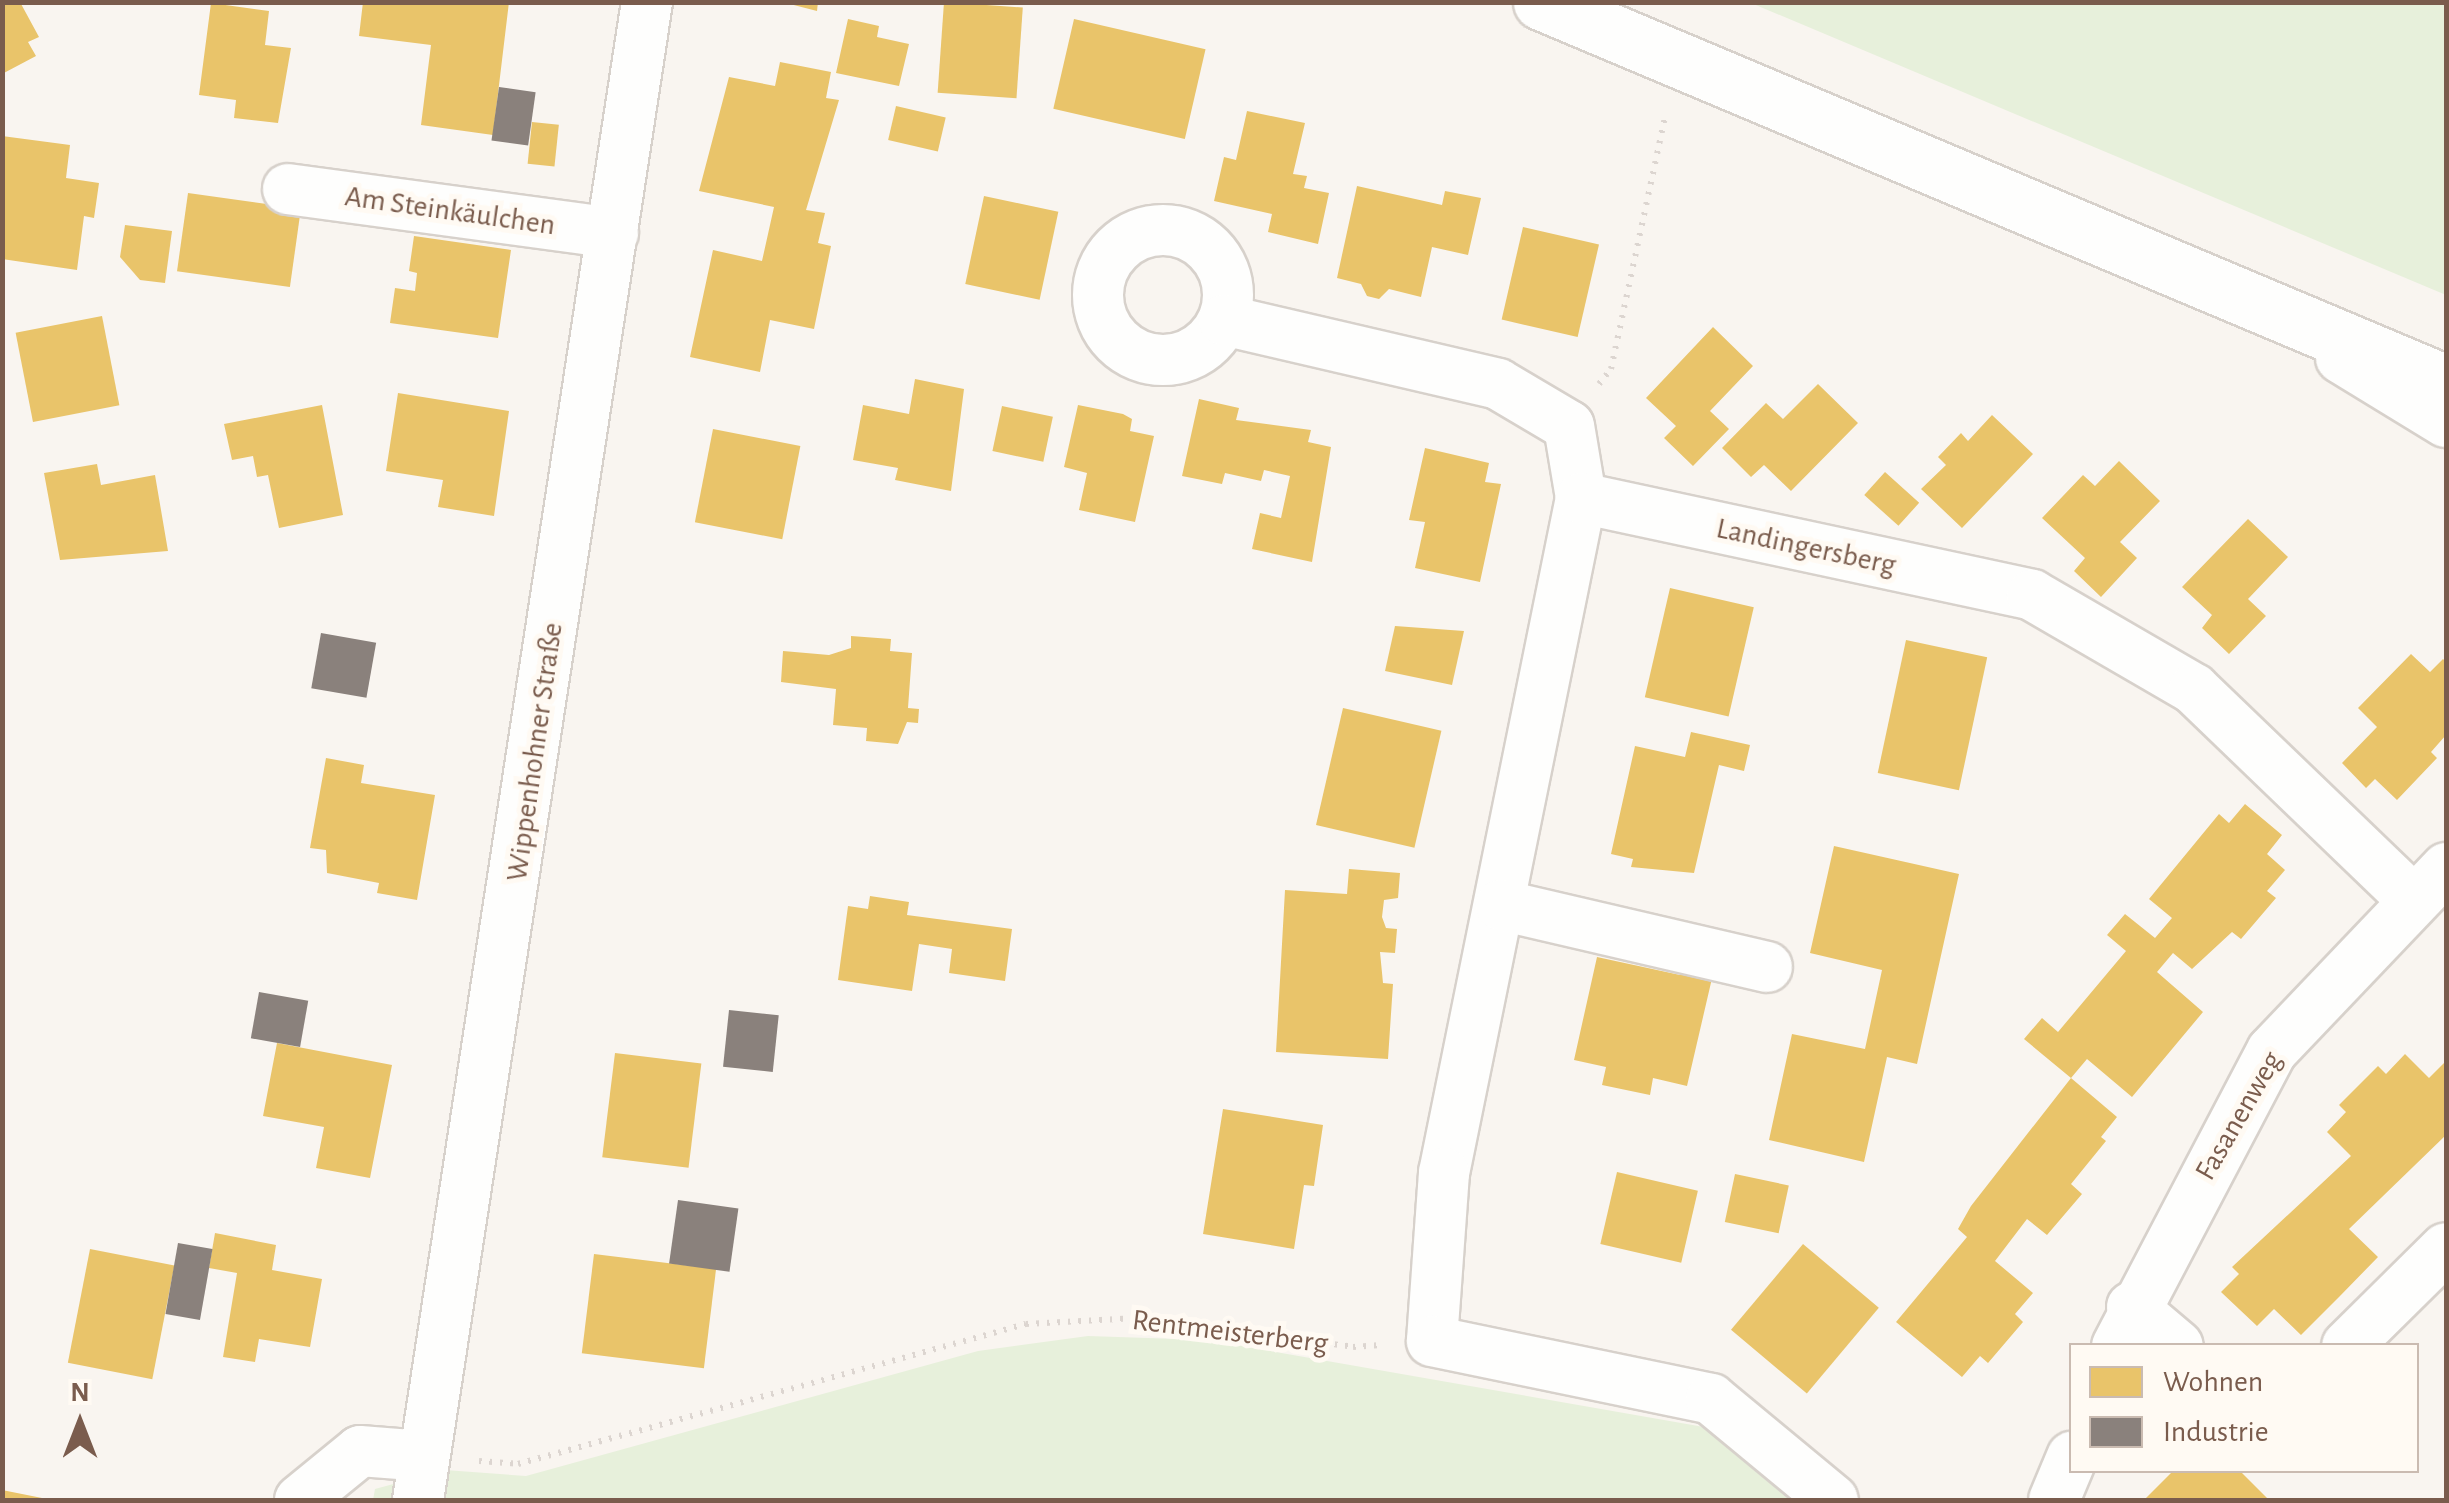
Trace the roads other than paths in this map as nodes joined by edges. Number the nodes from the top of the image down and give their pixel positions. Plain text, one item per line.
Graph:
1 (648, 2) edge
2 (1541, 2) edge
3 (288, 189) dead end
4 (613, 233) junction
5 (2221, 286) junction
6 (1224, 320) dead end
7 (2446, 383) edge
8 (2446, 422) edge
9 (1580, 498) junction
10 (2032, 596) joint
11 (2430, 884) edge
12 (1501, 905) junction
13 (1767, 967) dead end
14 (2446, 1248) edge
15 (2125, 1326) edge
16 (2170, 1343) edge
17 (2350, 1343) edge
18 (2069, 1464) edge
19 (420, 1478) edge
20 (300, 1500) edge
21 (1833, 1500) edge
22 (2054, 1500) edge

1 - 4 street, Wippenhohner Straße
2 - 5 main road
3 - 4 street, Am Steinkäulchen
4 - 19 street, Wippenhohner Straße
5 - 7 main road
5 - 8 street
6 - 9 street
9 - 10 street, Landingersberg
9 - 12 street
10 - 11 street, Fasanenweg
11 - 15 street, Fasanenweg
12 - 13 street
12 - 21 street
14 - 17 street
15 - 16 street, Fasanenweg
18 - 22 street
19 - 20 street

